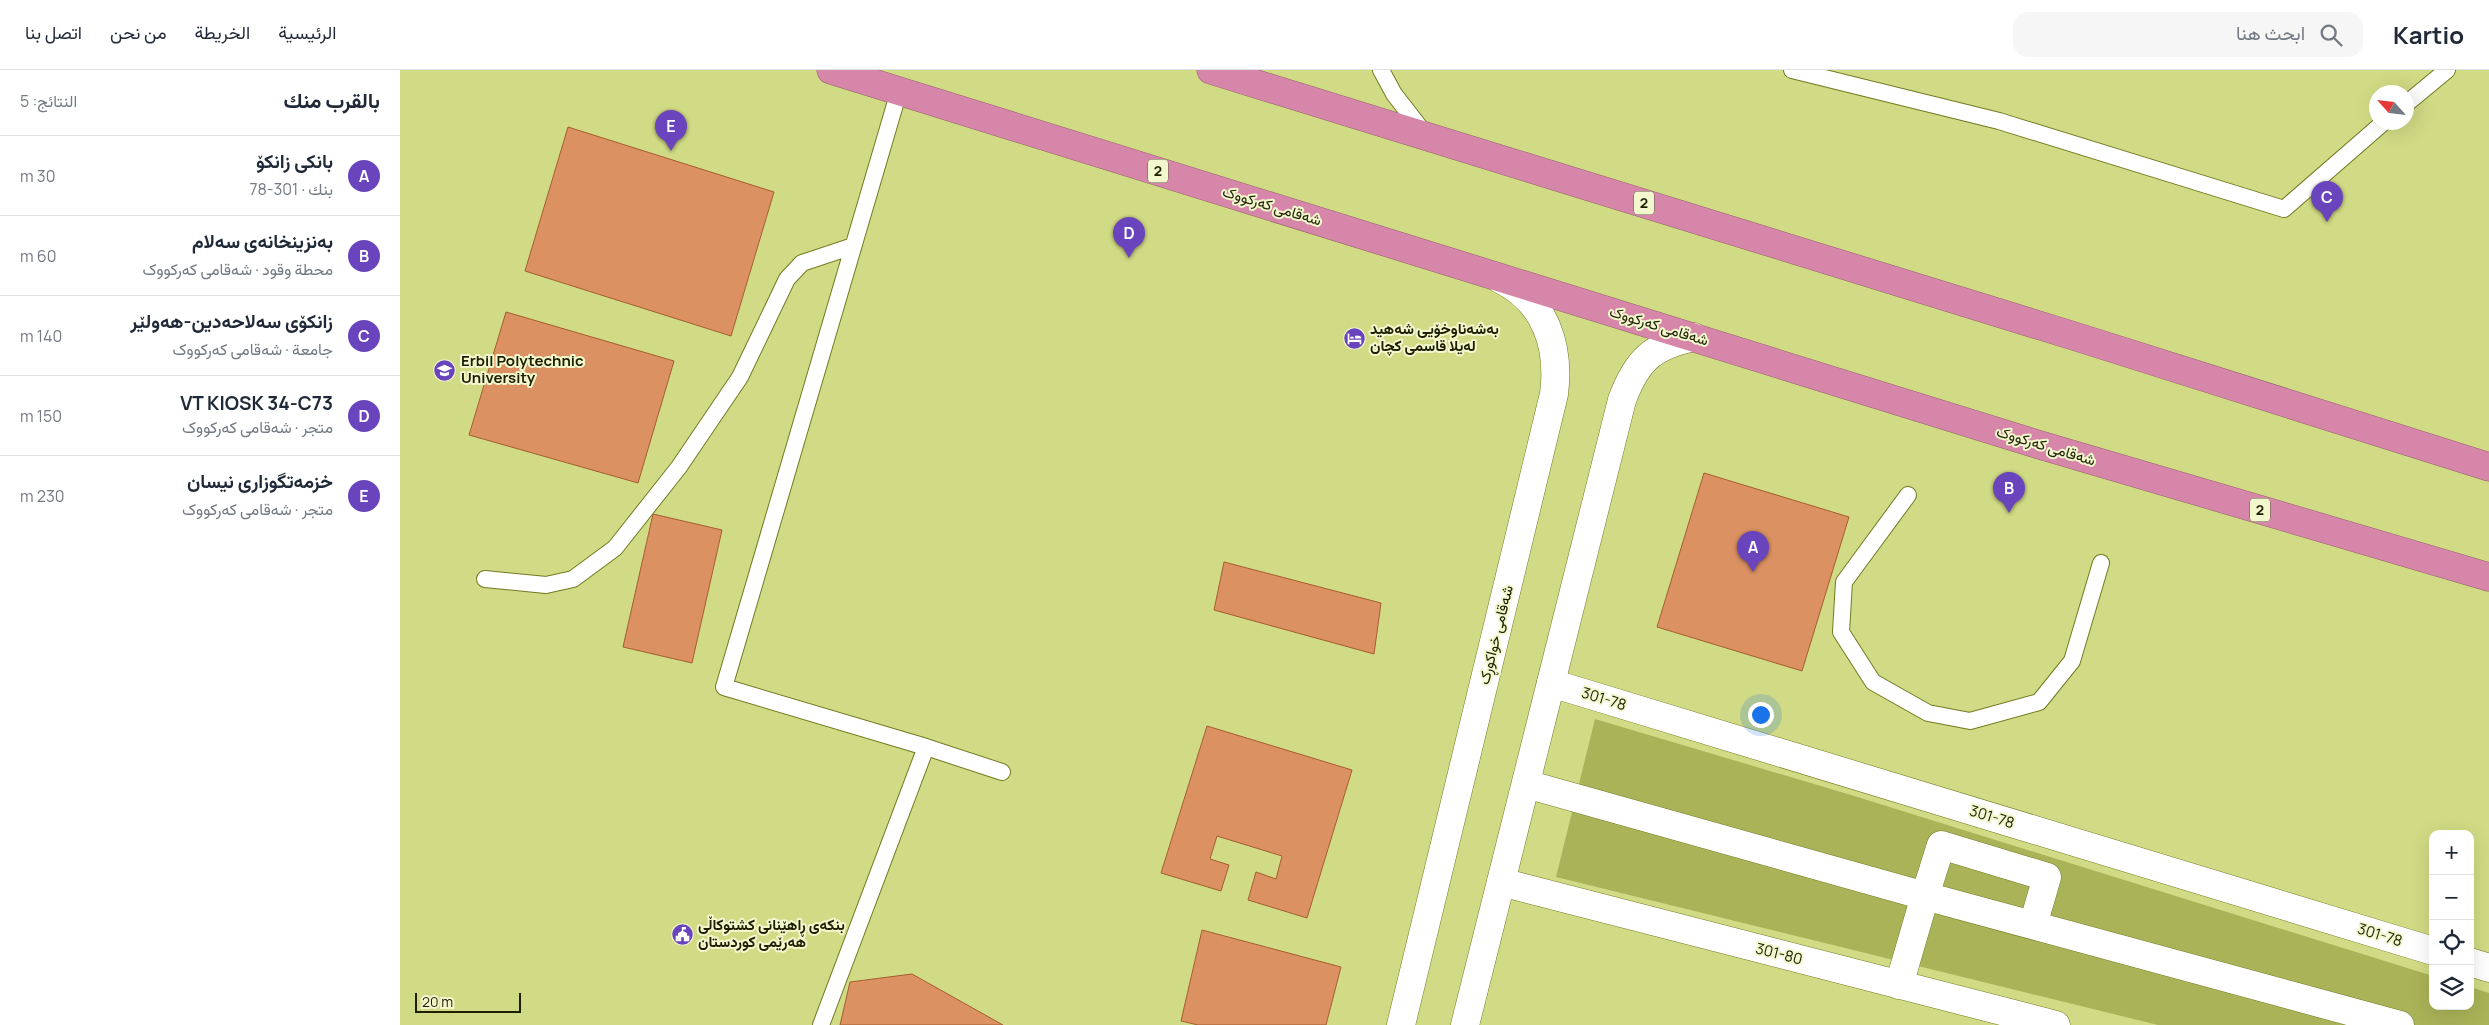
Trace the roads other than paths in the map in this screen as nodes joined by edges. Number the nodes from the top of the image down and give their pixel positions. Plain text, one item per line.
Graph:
1 (831, 70) edge
2 (1210, 70) edge
3 (1380, 70) edge
4 (1792, 70) edge
5 (2447, 70) edge
6 (899, 91) junction
7 (2414, 97) edge
8 (2375, 130) edge
9 (1426, 136) junction
10 (853, 246) junction
11 (1485, 272) junction
12 (1694, 337) junction
13 (2489, 467) edge
14 (1908, 495) dead end
15 (2102, 563) dead end
16 (2489, 577) edge
17 (485, 579) dead end
18 (1551, 683) junction
19 (926, 747) junction
20 (1002, 772) dead end
21 (1526, 784) junction
22 (1501, 882) junction
23 (1925, 896) junction
24 (2033, 925) junction
25 (2429, 950) edge
26 (2474, 963) edge
27 (2489, 968) edge
28 (1899, 984) junction
29 (821, 1025) edge
30 (1401, 1025) edge
31 (1465, 1025) edge
32 (2056, 1025) edge
33 (2400, 1025) edge

1 - 6 highway, شەقامی کەرکووک / 2
2 - 9 highway, 2
3 - 9 lane
4 - 8 lane
5 - 7 lane
6 - 10 lane
6 - 11 highway, شەقامی کەرکووک / 2
9 - 13 highway, 2
10 - 17 lane
10 - 19 lane
11 - 12 highway, شەقامی کەرکووک / 2
11 - 30 street, شەقامی خواکوڕک
12 - 16 highway, شەقامی کەرکووک / 2
12 - 18 street
14 - 15 lane
18 - 21 street
18 - 25 street, 301-78
19 - 20 lane
19 - 29 lane
21 - 22 street
21 - 23 street
22 - 28 street, 301-80
22 - 31 street
23 - 24 street
23 - 24 street
23 - 28 street
24 - 33 street
26 - 27 street
28 - 32 street, 301-80

